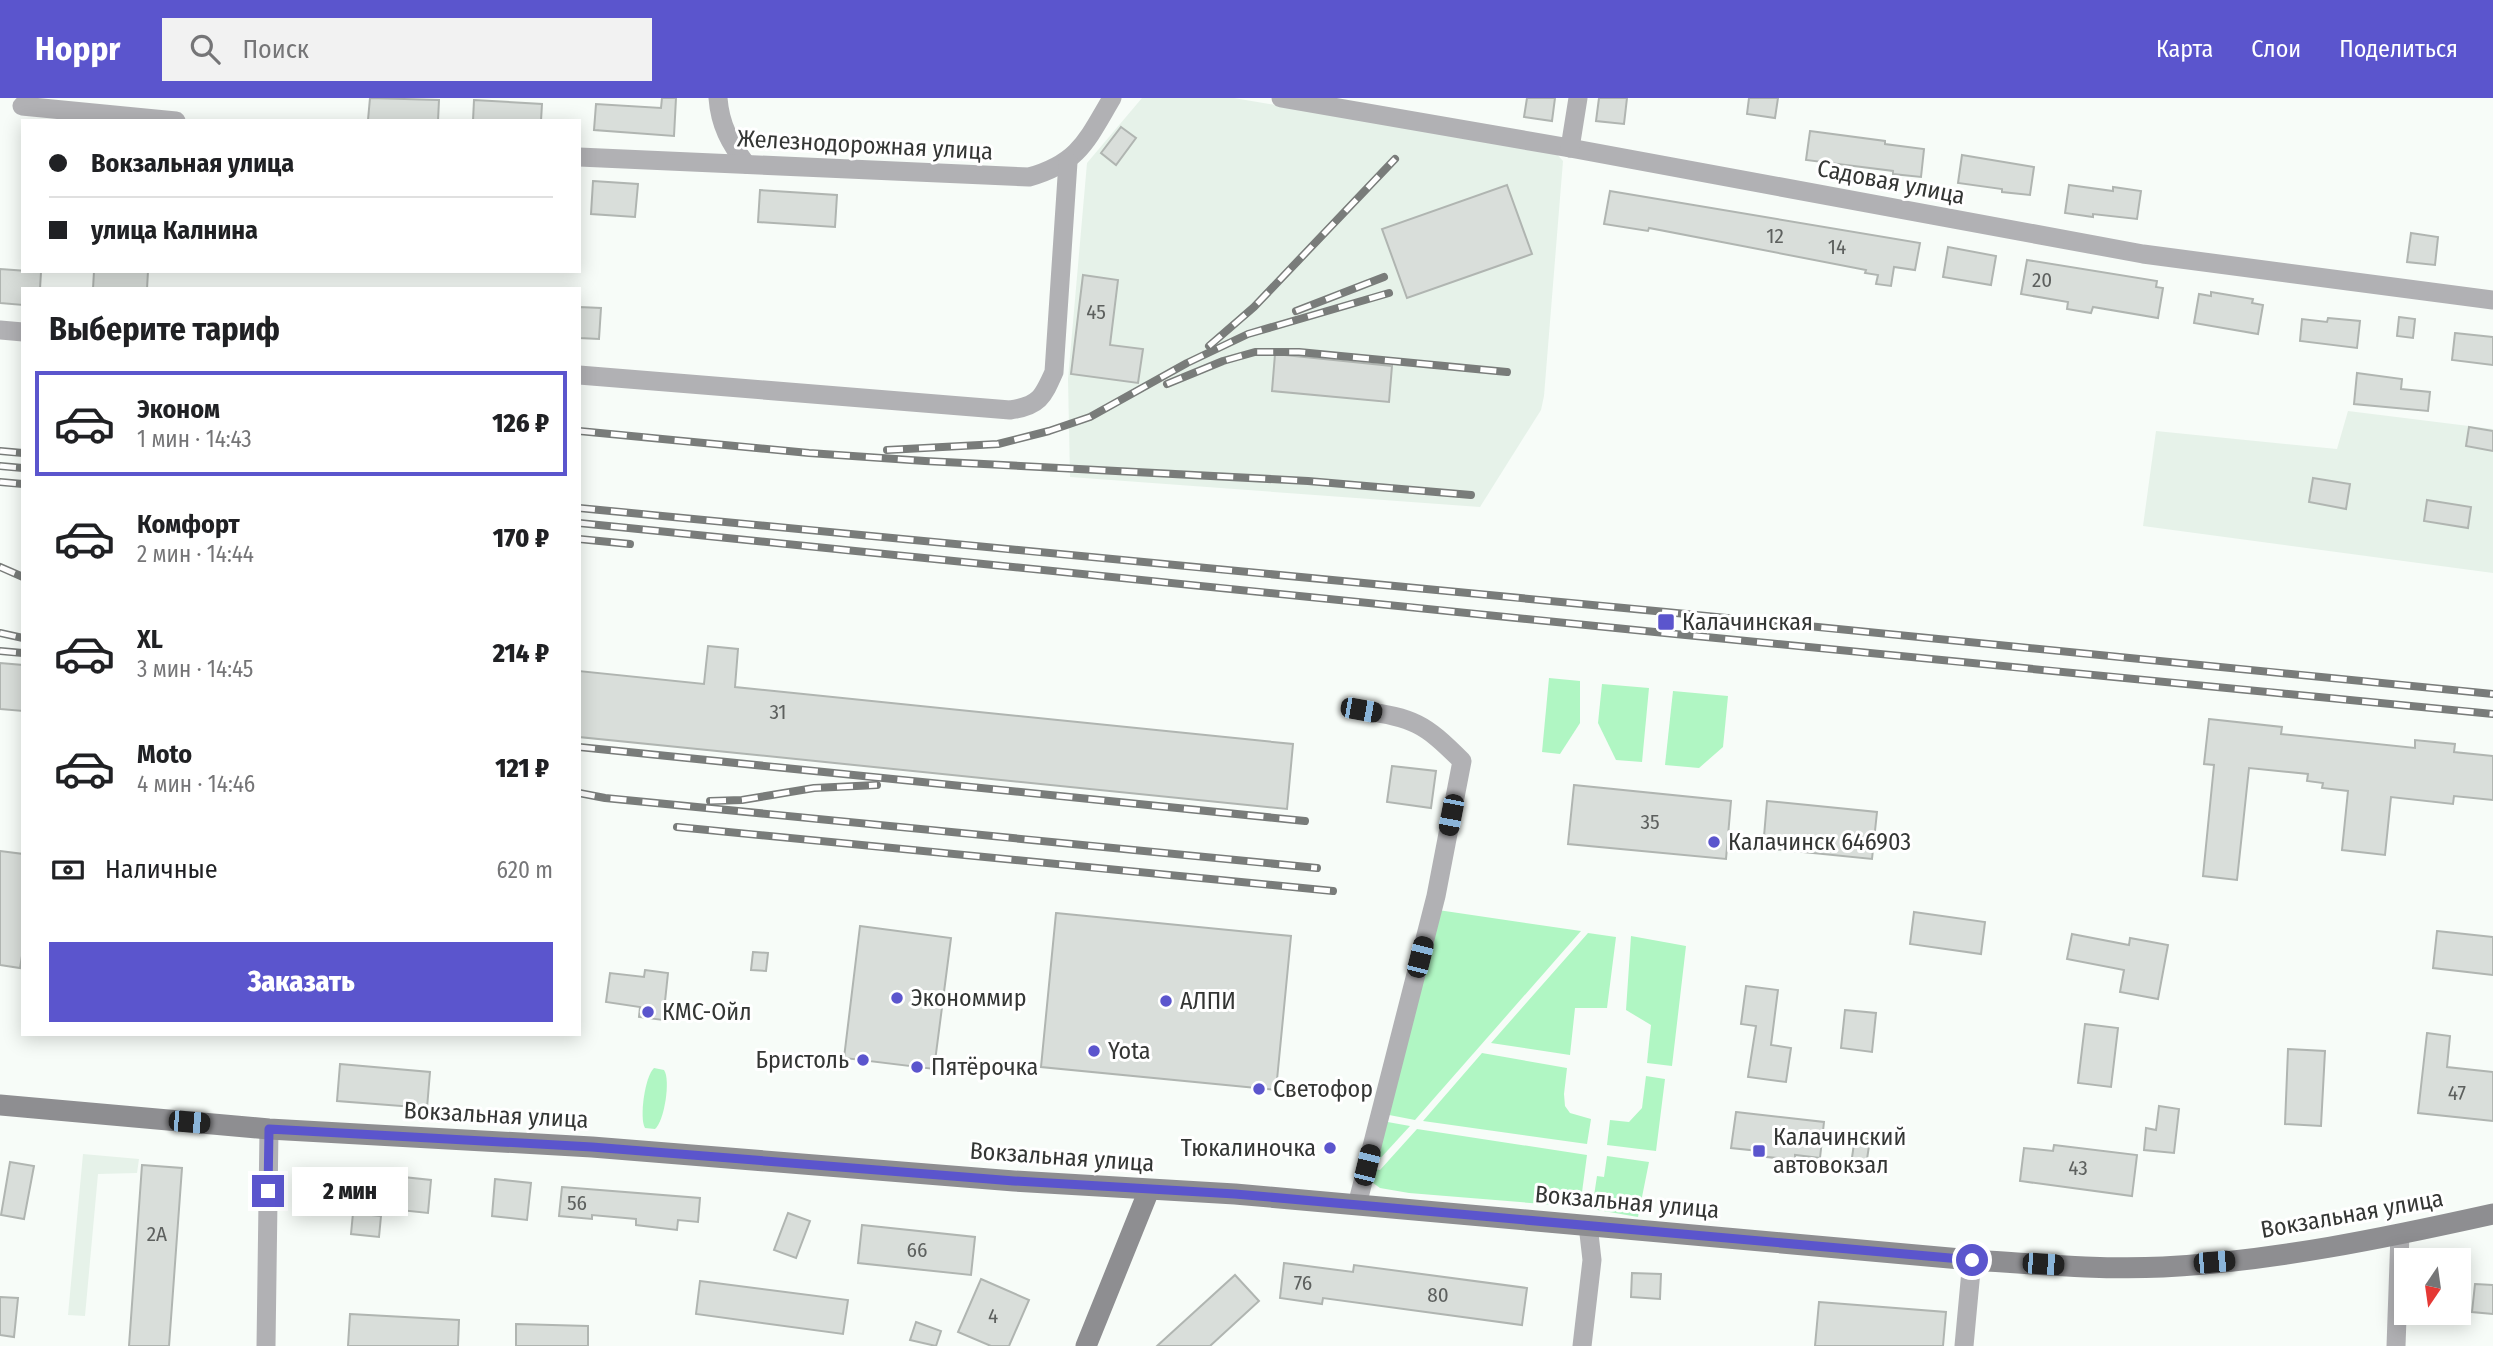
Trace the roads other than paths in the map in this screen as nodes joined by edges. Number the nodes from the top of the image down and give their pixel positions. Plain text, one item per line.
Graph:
1 (718, 98) edge
2 (1112, 98) edge
3 (1281, 98) edge
4 (1578, 98) edge
5 (22, 106) dead end
6 (155, 119) edge
7 (1570, 148) junction
8 (581, 157) edge
9 (1068, 162) junction
10 (746, 164) junction
11 (2493, 300) edge
12 (0, 330) edge
13 (21, 332) edge
14 (581, 374) edge
15 (1361, 710) dead end
16 (0, 1105) edge
17 (269, 1129) junction
18 (1149, 1190) junction
19 (1357, 1205) junction
20 (2493, 1214) edge
21 (1588, 1225) junction
22 (2400, 1234) junction
23 (1972, 1260) junction
24 (266, 1346) edge
25 (1086, 1346) edge
26 (1582, 1346) edge
27 (1964, 1346) edge
28 (2396, 1346) edge

1 - 10 street
2 - 9 street, Железнодорожная улица
3 - 7 street, Садовая улица
4 - 7 street
5 - 6 street
7 - 11 street, Садовая улица
8 - 10 street, Железнодорожная улица
9 - 10 street, Железнодорожная улица
9 - 14 street
12 - 13 street
15 - 19 street
16 - 17 main road, Вокзальная улица
17 - 18 main road, Вокзальная улица
17 - 24 street
18 - 19 main road, Вокзальная улица
18 - 25 main road
19 - 21 main road, Вокзальная улица
20 - 22 main road, Вокзальная улица
21 - 23 main road, Вокзальная улица
21 - 26 street
22 - 23 main road, Вокзальная улица
22 - 28 street
23 - 27 street

